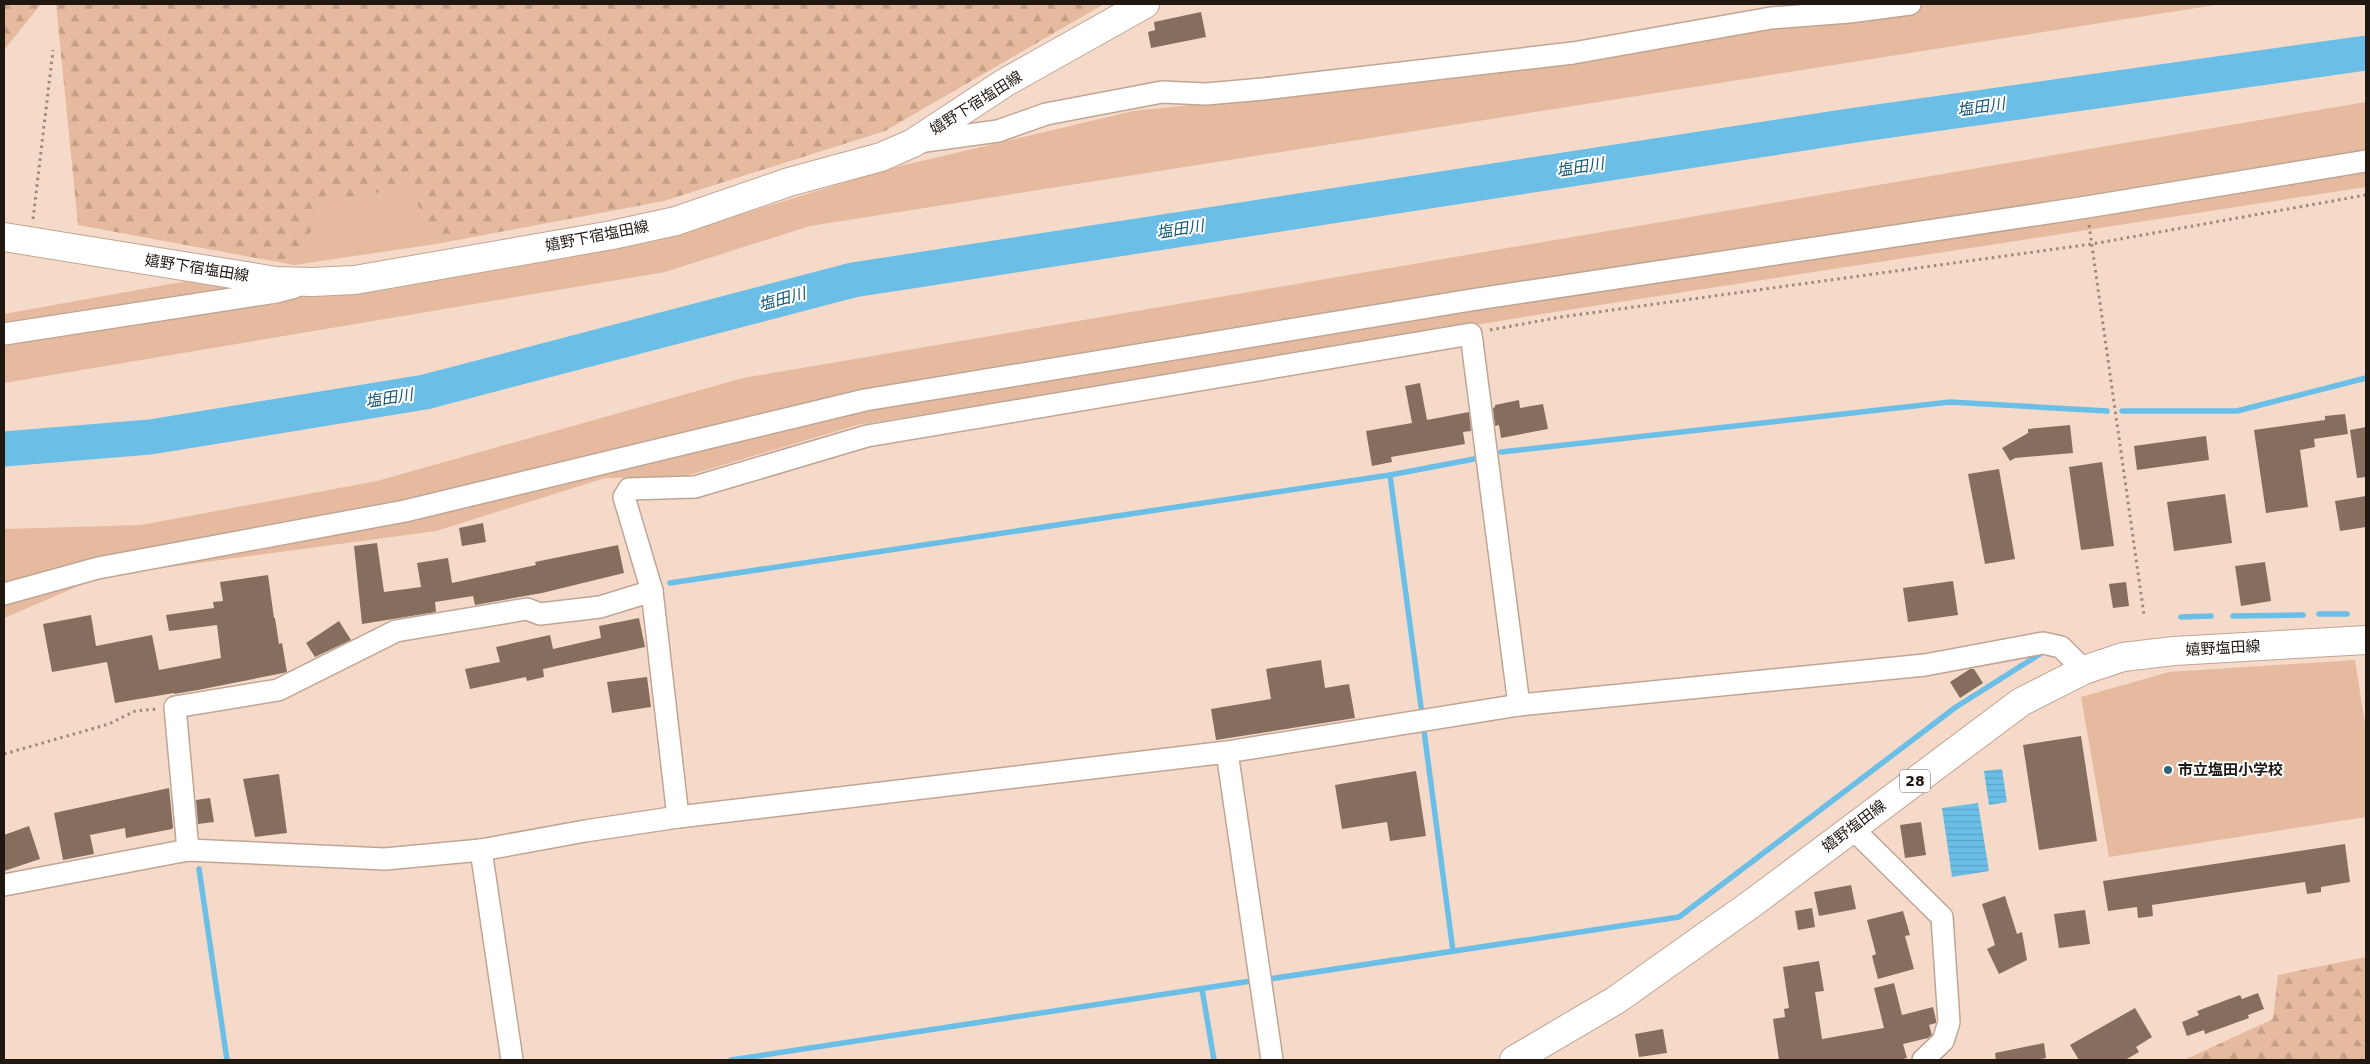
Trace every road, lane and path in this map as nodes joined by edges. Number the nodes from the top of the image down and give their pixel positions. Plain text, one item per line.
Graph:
1 (1145, 4) edge
2 (1910, 4) edge
3 (53, 50) dead end
4 (913, 143) junction
5 (2366, 161) edge
6 (2366, 195) edge
7 (4, 237) edge
8 (31, 240) junction
9 (2092, 244) junction
10 (312, 282) junction
11 (4, 334) edge
12 (1471, 334) junction
13 (652, 591) junction
14 (4, 594) edge
15 (2144, 615) dead end
16 (2366, 640) edge
17 (2084, 670) junction
18 (1519, 704) junction
19 (175, 707) junction
20 (1227, 752) junction
21 (4, 754) edge
22 (678, 817) junction
23 (1852, 828) junction
24 (188, 850) junction
25 (481, 850) junction
26 (4, 886) edge
27 (512, 1060) edge
28 (1272, 1060) edge
29 (1514, 1060) edge
30 (1923, 1060) edge

1 - 4 main road, 嬉野下宿塩田線
2 - 4 street
3 - 8 path
4 - 10 main road, 嬉野下宿塩田線
5 - 14 street
6 - 9 path
7 - 8 main road, 嬉野下宿塩田線
8 - 10 main road, 嬉野下宿塩田線
9 - 12 path
9 - 15 path
10 - 11 street
12 - 13 street
12 - 18 street
13 - 19 street
13 - 22 street
16 - 17 main road, 嬉野塩田線 / 28
17 - 18 street
17 - 23 main road, 嬉野塩田線 / 28
18 - 20 street
19 - 21 path
19 - 24 street
20 - 22 street
20 - 28 street
22 - 25 street
23 - 29 main road, 嬉野塩田線 / 28
23 - 30 street
24 - 25 street
24 - 26 street
25 - 27 street

